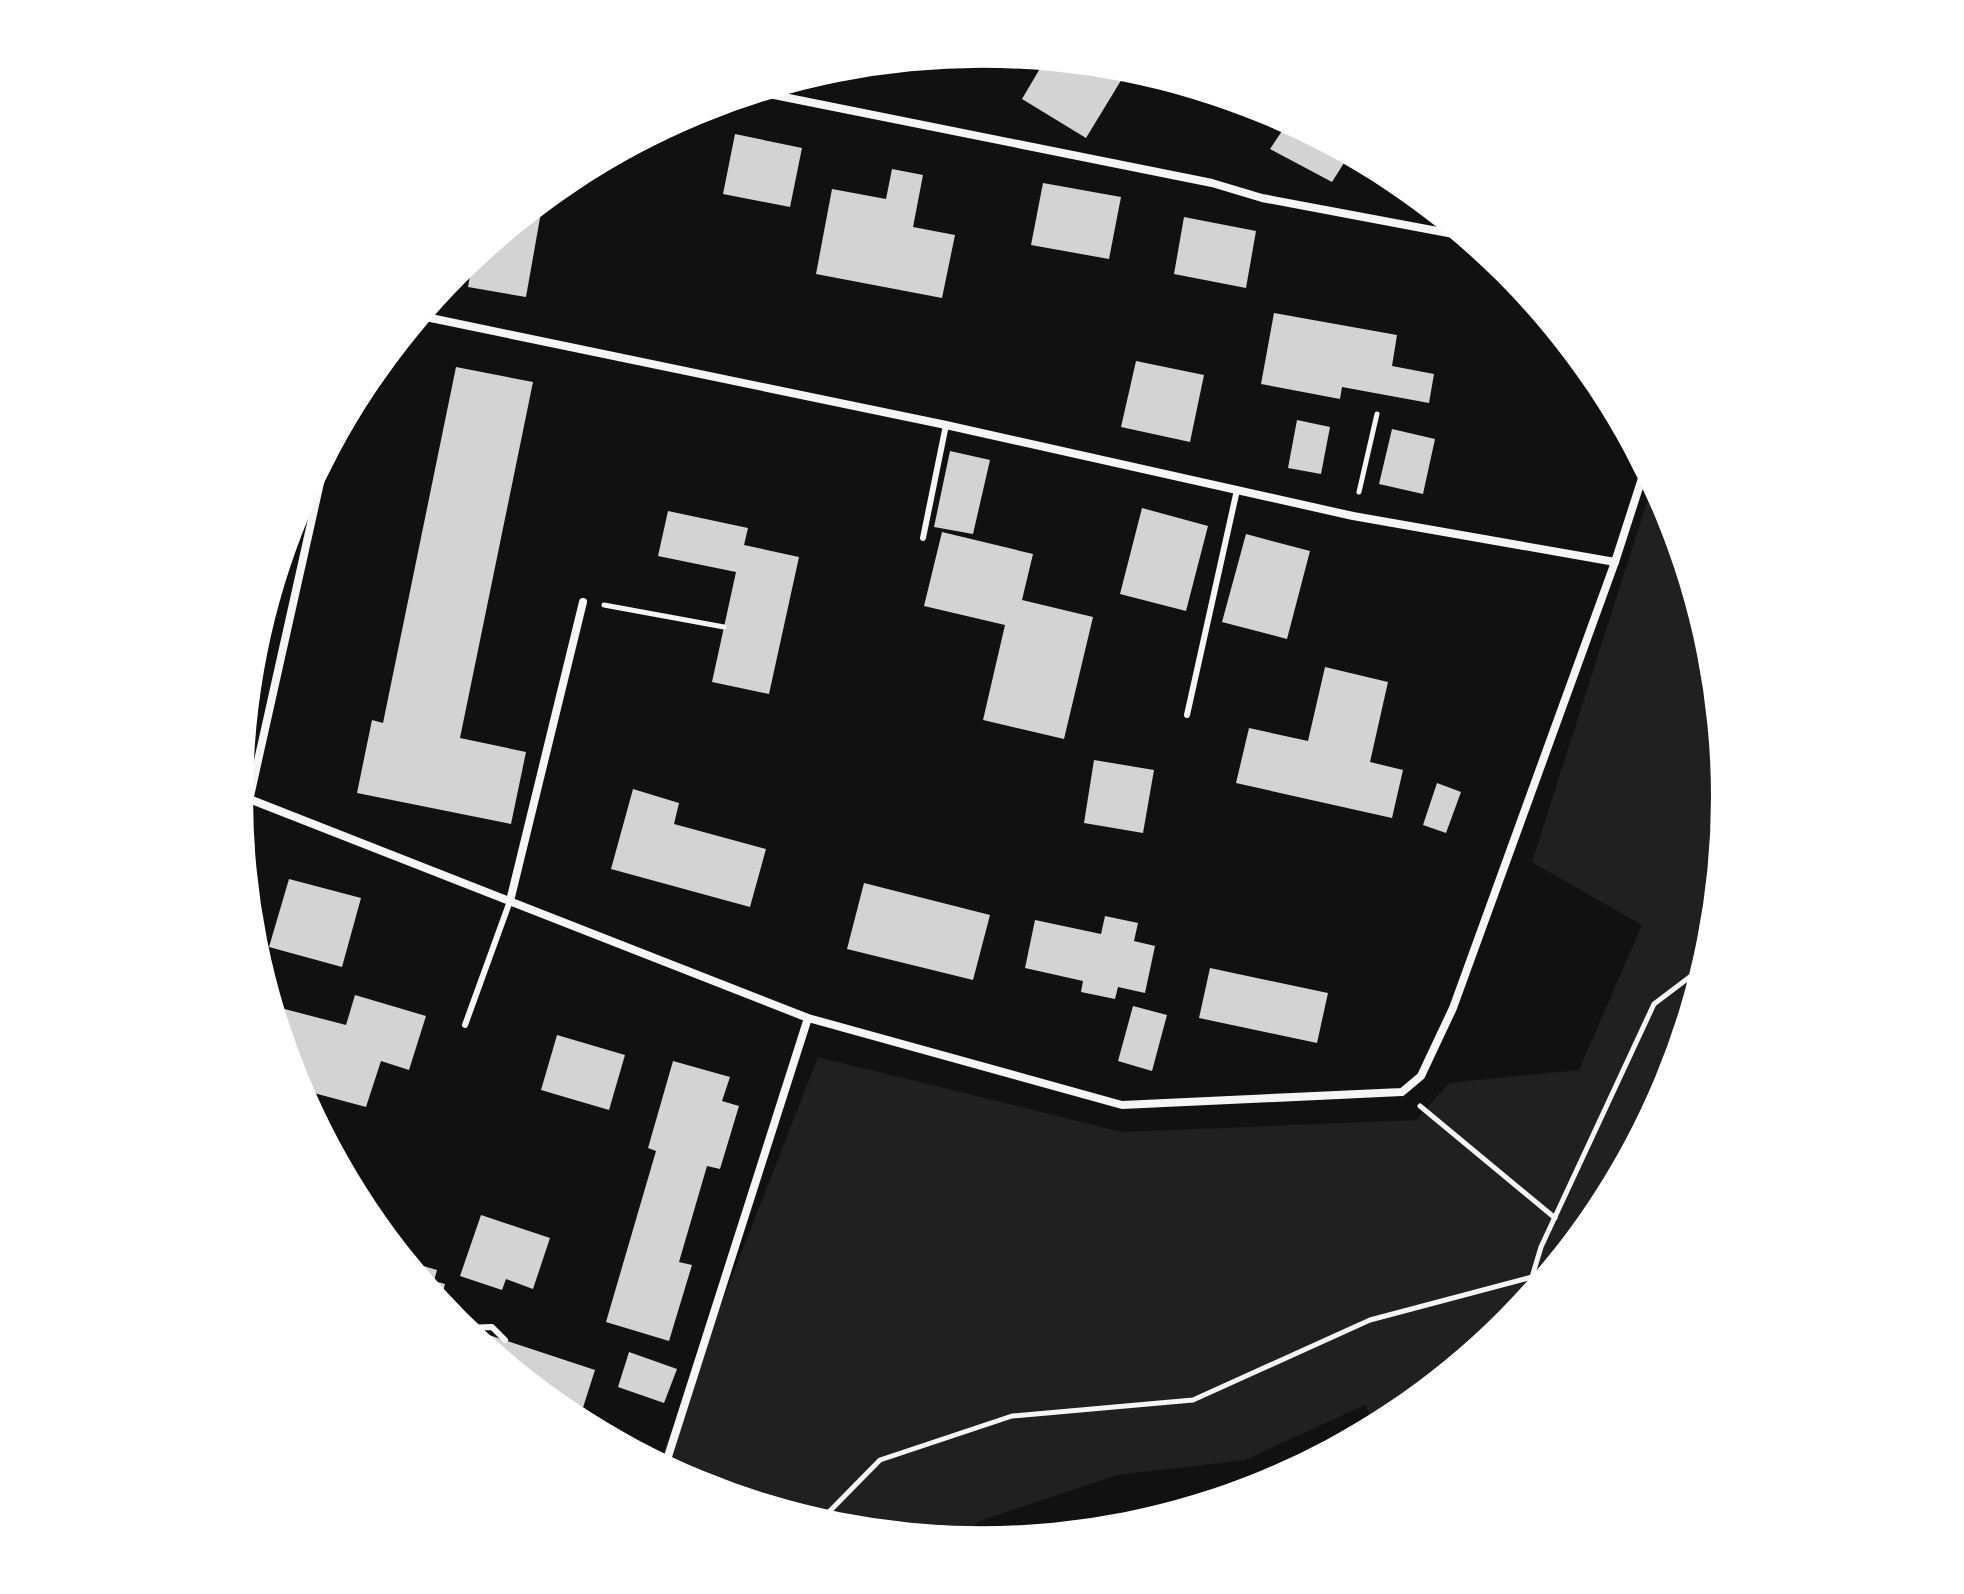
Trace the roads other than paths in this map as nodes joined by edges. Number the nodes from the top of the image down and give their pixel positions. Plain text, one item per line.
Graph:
1 (782, 97) edge
2 (1442, 232) edge
3 (432, 318) edge
4 (946, 425) junction
5 (1640, 484) edge
6 (1237, 490) junction
7 (315, 502) edge
8 (923, 538) dead end
9 (1615, 562) junction
10 (583, 602) road end
11 (1187, 715) dead end
12 (253, 793) edge
13 (253, 799) edge
14 (510, 901) junction
15 (808, 1018) junction
16 (465, 1025) dead end
17 (483, 1327) edge
18 (505, 1340) dead end
19 (669, 1455) edge

1 - 2 street
3 - 4 street
4 - 6 street
4 - 8 lane
5 - 9 street
6 - 9 street
6 - 11 lane
7 - 12 street
9 - 15 street
10 - 14 street
13 - 14 street
14 - 15 street
14 - 16 lane
15 - 19 street
17 - 18 lane

